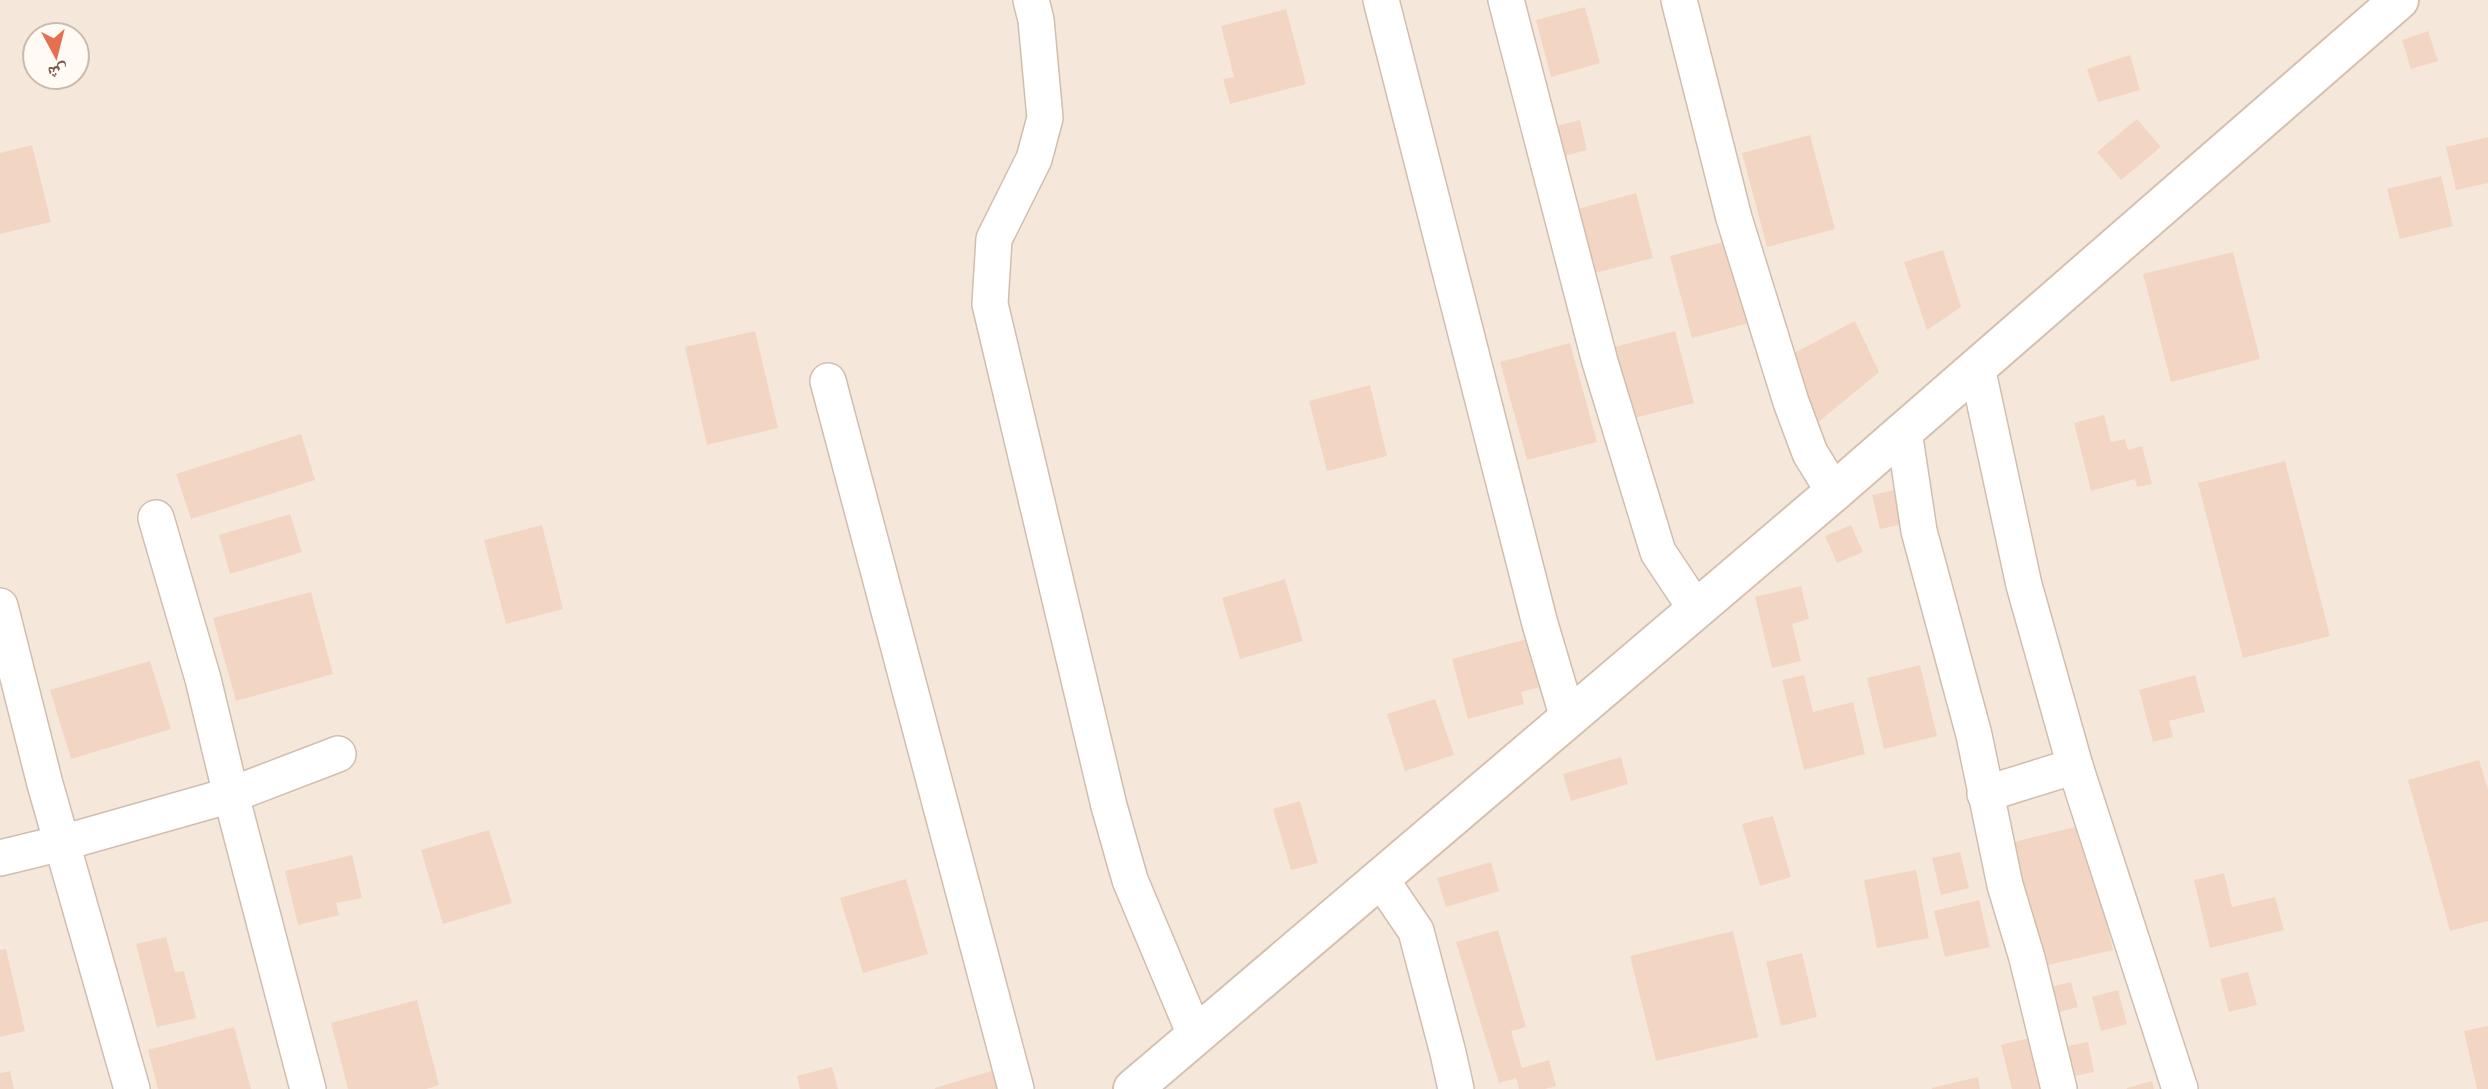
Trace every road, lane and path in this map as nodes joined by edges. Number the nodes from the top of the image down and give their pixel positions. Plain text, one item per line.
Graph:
1 (1031, 0) edge
2 (1381, 0) edge
3 (1506, 0) edge
4 (1679, 0) edge
5 (2399, 0) edge
6 (1977, 367) junction
7 (828, 381) dead end
8 (1904, 431) junction
9 (1834, 492) junction
10 (156, 519) dead end
11 (0, 606) edge
12 (1696, 610) junction
13 (1568, 718) junction
14 (338, 754) dead end
15 (2075, 766) junction
16 (1985, 794) junction
17 (231, 795) junction
18 (62, 843) junction
19 (0, 858) edge
20 (1380, 878) junction
21 (1196, 1037) junction
22 (1154, 1083) edge
23 (132, 1089) edge
24 (308, 1089) edge
25 (1016, 1089) edge
26 (1456, 1089) edge
27 (2059, 1089) edge
28 (2180, 1089) edge

1 - 21 street
2 - 13 street
3 - 12 street
4 - 9 street
5 - 6 street
6 - 8 street
6 - 15 street
7 - 25 street
8 - 9 street
8 - 16 street
9 - 12 street
10 - 17 street
11 - 18 street
12 - 13 street
13 - 20 street
14 - 17 street
15 - 16 street
15 - 28 street
16 - 27 street
17 - 18 street
17 - 24 street
18 - 19 street
18 - 23 street
20 - 21 street
20 - 26 street
21 - 22 street

